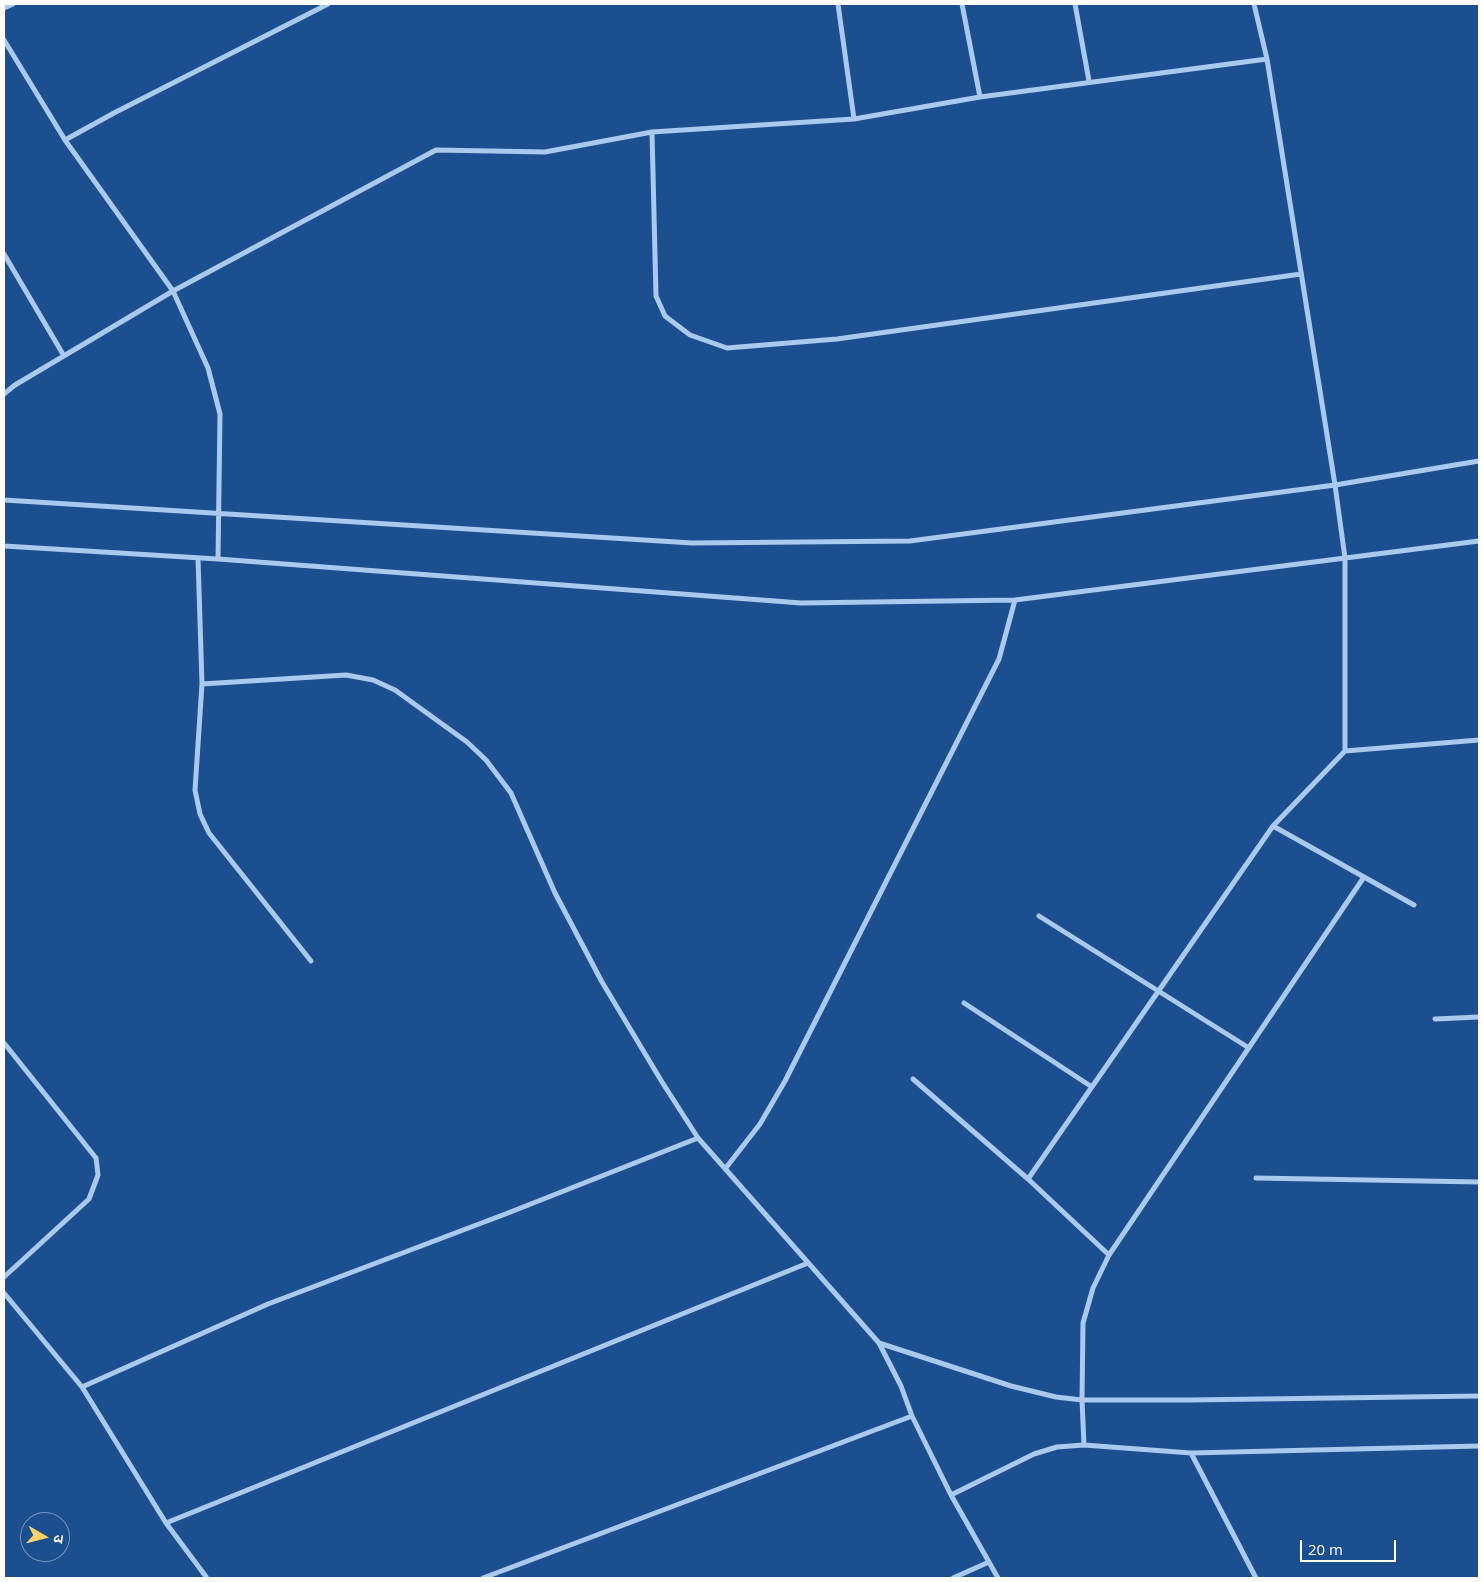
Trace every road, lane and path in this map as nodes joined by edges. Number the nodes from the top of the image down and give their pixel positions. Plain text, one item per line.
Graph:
1 (13, 4) edge
2 (328, 4) edge
3 (838, 4) edge
4 (962, 4) edge
5 (1075, 4) edge
6 (1254, 4) edge
7 (4, 8) edge
8 (4, 40) edge
9 (1267, 59) junction
10 (1089, 81) junction
11 (980, 97) junction
12 (854, 119) junction
13 (652, 132) junction
14 (65, 140) junction
15 (4, 254) edge
16 (1300, 274) junction
17 (174, 291) junction
18 (64, 356) junction
19 (4, 394) edge
20 (1479, 461) edge
21 (1335, 485) junction
22 (4, 500) edge
23 (219, 512) junction
24 (1479, 541) edge
25 (4, 546) edge
26 (198, 558) junction
27 (1344, 558) junction
28 (218, 559) junction
29 (1015, 600) junction
30 (202, 684) junction
31 (1479, 740) edge
32 (1346, 751) junction
33 (1273, 826) junction
34 (1364, 877) junction
35 (1414, 905) dead end
36 (1039, 916) dead end
37 (311, 961) dead end
38 (1159, 990) junction
39 (964, 1003) dead end
40 (1479, 1017) edge
41 (1436, 1018) dead end
42 (4, 1043) edge
43 (1249, 1048) junction
44 (913, 1079) dead end
45 (1092, 1087) junction
46 (698, 1138) junction
47 (725, 1169) junction
48 (1256, 1178) dead end
49 (1028, 1179) junction
50 (1479, 1182) edge
51 (1109, 1255) junction
52 (808, 1263) junction
53 (4, 1277) edge
54 (4, 1293) edge
55 (879, 1343) junction
56 (82, 1387) junction
57 (1479, 1396) edge
58 (1082, 1400) junction
59 (912, 1416) junction
60 (1084, 1445) junction
61 (1479, 1446) edge
62 (1191, 1453) junction
63 (951, 1495) junction
64 (166, 1523) junction
65 (989, 1562) junction
66 (207, 1578) edge
67 (483, 1578) edge
68 (953, 1578) edge
69 (998, 1578) edge
70 (1256, 1578) edge

1 - 7 street
2 - 14 street
3 - 12 street
4 - 11 street
5 - 10 street
6 - 9 street
8 - 14 street
9 - 10 street
9 - 16 street
10 - 11 street
11 - 12 street
12 - 13 street
13 - 16 street
13 - 17 street
14 - 17 street
15 - 18 street
16 - 21 street
17 - 18 street
17 - 23 street
18 - 19 street
20 - 21 street
21 - 23 street
21 - 27 street
22 - 23 street
23 - 28 street
24 - 27 street
25 - 26 street
26 - 28 street
26 - 30 street
27 - 29 street
27 - 32 street
28 - 29 street
29 - 47 street
30 - 37 street
30 - 46 street
31 - 32 street
32 - 33 street
33 - 34 street
33 - 38 street
34 - 35 street
34 - 43 street
36 - 38 street
38 - 43 street
38 - 45 street
39 - 45 street
40 - 41 street
42 - 53 street
43 - 51 street
44 - 49 street
45 - 49 street
46 - 47 street
46 - 56 street
47 - 52 street
48 - 50 street
49 - 51 street
51 - 58 street
52 - 55 street
52 - 64 street
54 - 56 street
55 - 58 street
55 - 59 street
56 - 64 street
57 - 58 street
58 - 60 street
59 - 63 street
59 - 67 street
60 - 62 street
60 - 63 street
61 - 62 street
62 - 70 street
63 - 65 street
64 - 66 street
65 - 68 street
65 - 69 street

